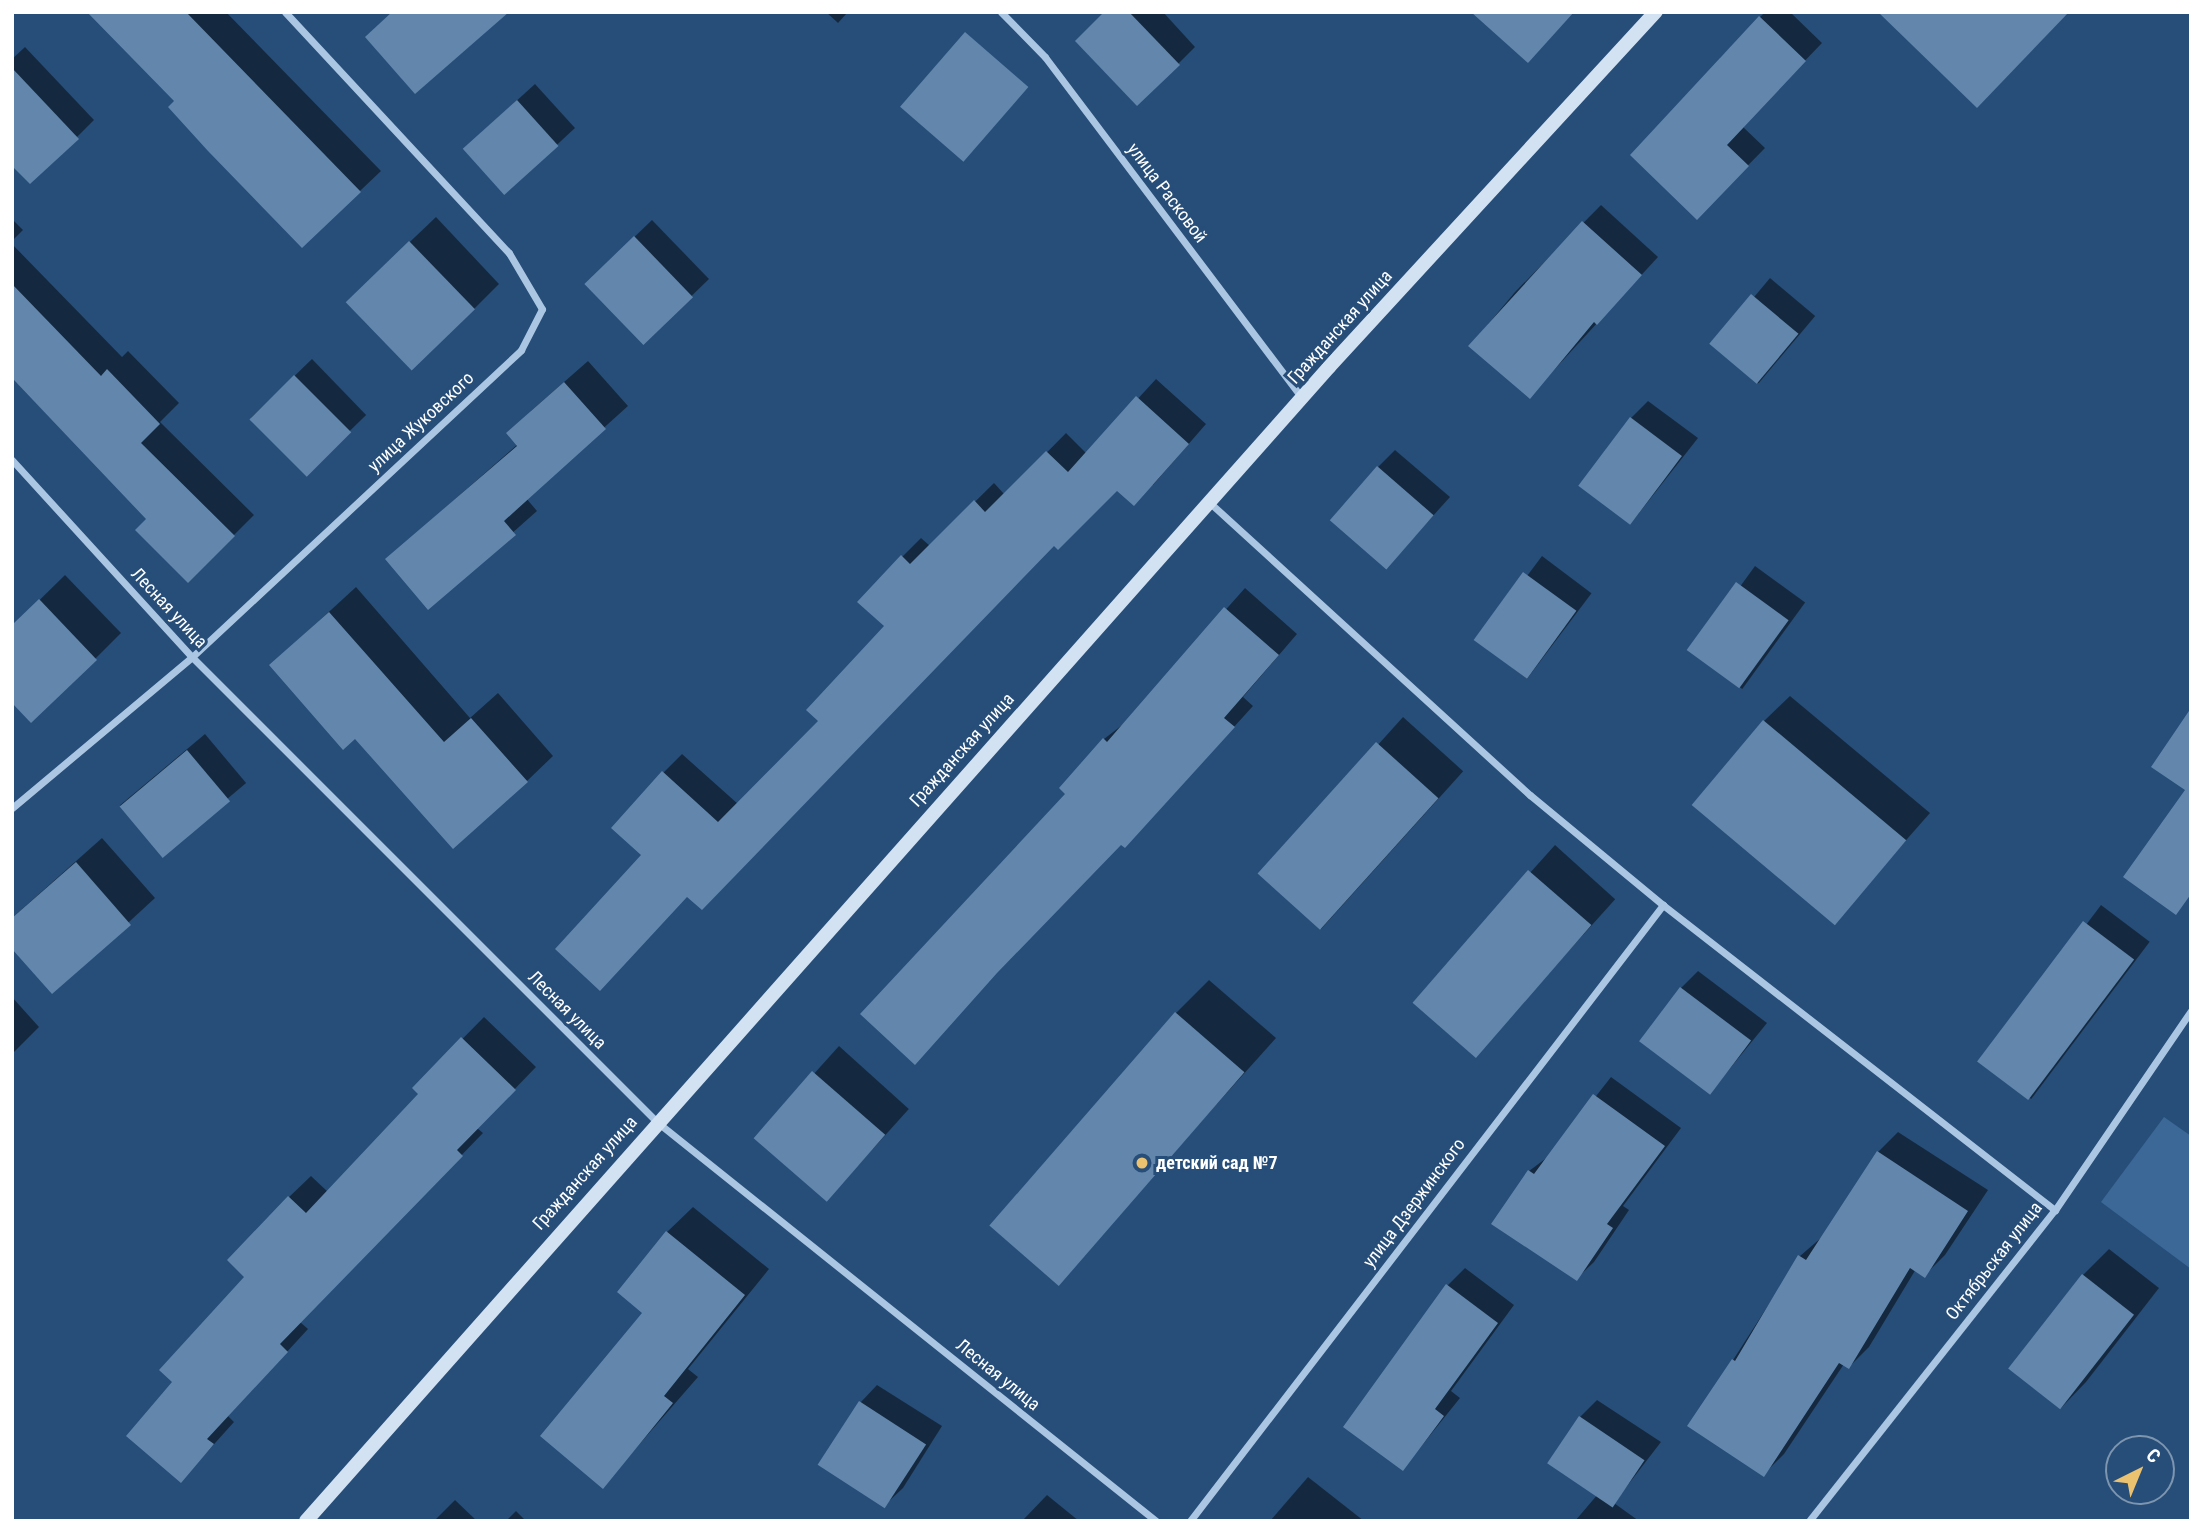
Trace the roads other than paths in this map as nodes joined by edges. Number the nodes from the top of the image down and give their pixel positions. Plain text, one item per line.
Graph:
1 (285, 12) edge
2 (1002, 12) edge
3 (1656, 12) edge
4 (1302, 398) junction
5 (12, 460) edge
6 (1209, 502) junction
7 (192, 657) junction
8 (12, 808) edge
9 (1662, 905) junction
10 (2191, 1011) edge
11 (656, 1122) junction
12 (2055, 1210) junction
13 (306, 1521) edge
14 (1156, 1521) edge
15 (1190, 1521) edge
16 (1809, 1521) edge

1 - 7 street, улица Жуковского
2 - 4 street, улица Расковой
3 - 4 street, Гражданская улица
4 - 6 street, Гражданская улица
5 - 7 street, Лесная улица
6 - 9 street
6 - 11 street, Гражданская улица
7 - 8 street, улица Жуковского
7 - 11 street, Лесная улица
9 - 12 street
9 - 15 street, улица Дзержинского
10 - 12 street, Октябрьская улица
11 - 13 street, Гражданская улица
11 - 14 street, Лесная улица
12 - 16 street, Октябрьская улица

